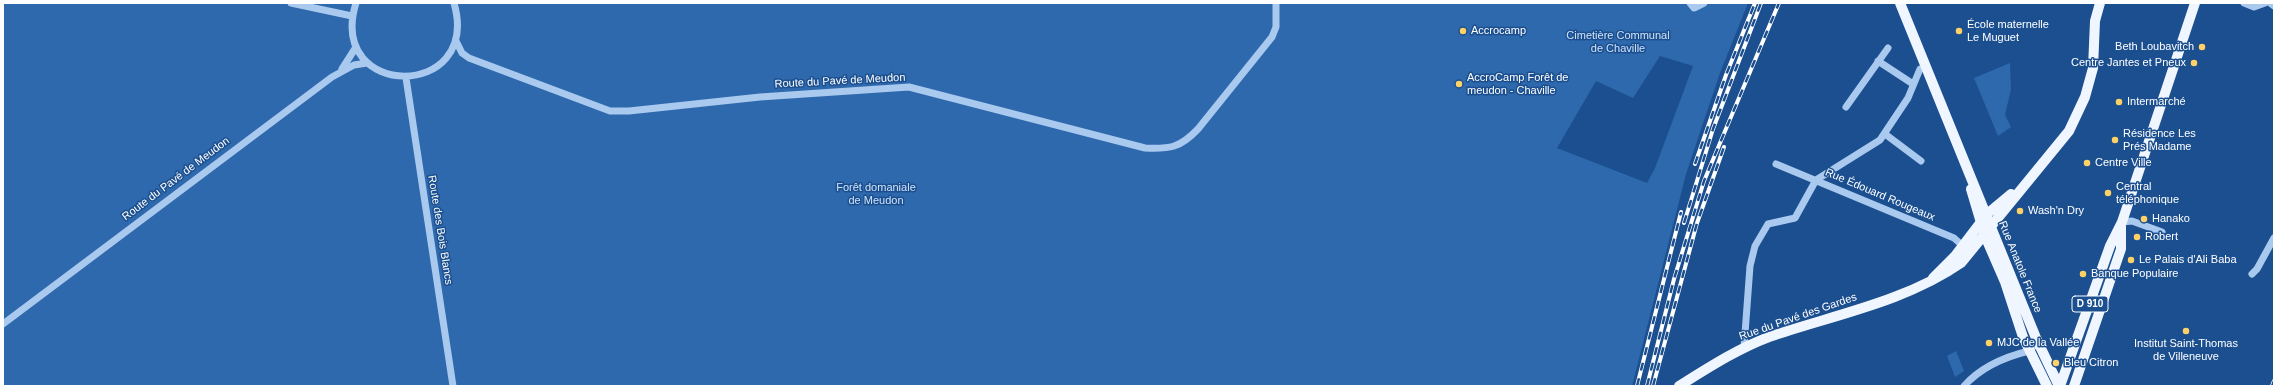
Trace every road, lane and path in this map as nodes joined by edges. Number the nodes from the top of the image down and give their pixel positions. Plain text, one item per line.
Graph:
1 (291, 3) edge
2 (356, 3) edge
3 (454, 3) edge
4 (1276, 3) edge
5 (1690, 3) edge
6 (1704, 3) edge
7 (1900, 3) edge
8 (2100, 3) edge
9 (2195, 3) edge
10 (2244, 3) edge
11 (2265, 3) edge
12 (2270, 3) edge
13 (2274, 6) edge
14 (352, 16) junction
15 (456, 41) junction
16 (356, 47) junction
17 (1888, 48) dead end
18 (1878, 61) junction
19 (367, 63) junction
20 (1926, 67) junction
21 (342, 70) junction
22 (406, 78) junction
23 (1913, 84) junction
24 (1846, 107) dead end
25 (1885, 134) junction
26 (1921, 161) dead end
27 (1776, 164) dead end
28 (2041, 166) junction
29 (1816, 180) junction
30 (1983, 218) junction
31 (2122, 222) junction
32 (1991, 226) junction
33 (2162, 232) dead end
34 (1985, 236) junction
35 (2274, 238) edge
36 (1967, 249) junction
37 (2252, 274) dead end
38 (3, 324) edge
39 (2036, 338) junction
40 (1744, 347) junction
41 (2029, 351) junction
42 (452, 386) edge
43 (1679, 386) edge
44 (1964, 386) edge
45 (2047, 386) edge
46 (2060, 386) edge
47 (2074, 386) edge

1 - 14 street
2 - 14 street
3 - 15 street
4 - 15 street, Route du Pavé de Meudon
5 - 6 street
7 - 20 main road, Rue Anatole France
8 - 28 main road, Rue du Pavé des Gardes
9 - 31 main road, D 910
10 - 11 street
12 - 13 street
14 - 16 street
15 - 22 street
16 - 19 street
16 - 21 street
17 - 18 street
18 - 23 street
18 - 24 street
19 - 21 street, Route du Pavé de Meudon
19 - 22 street
20 - 23 street
20 - 30 main road, Rue Anatole France
21 - 38 street, Route du Pavé de Meudon
22 - 42 street, Route des Bois Blancs
23 - 25 street
25 - 26 street
25 - 29 street
27 - 29 street, Rue Édouard Rougeaux
28 - 30 main road, Rue du Pavé des Gardes
28 - 32 main road, Rue du Pavé des Gardes
29 - 36 street, Rue Édouard Rougeaux
29 - 40 street
30 - 32 main road, Rue Anatole France
30 - 34 main road, Rue Anatole France
30 - 36 main road, Rue du Pavé des Gardes
31 - 33 street
31 - 46 main road, D 910
31 - 47 main road, D 910
32 - 34 main road, Rue du Pavé des Gardes
32 - 39 main road, Rue Anatole France
34 - 36 main road, Rue du Pavé des Gardes
34 - 41 main road, Rue Anatole France
35 - 37 street
36 - 40 main road, Rue du Pavé des Gardes
39 - 41 street
39 - 46 main road, Rue Anatole France
40 - 43 main road, Rue du Pavé des Gardes
41 - 44 street
41 - 45 main road, Rue Anatole France

